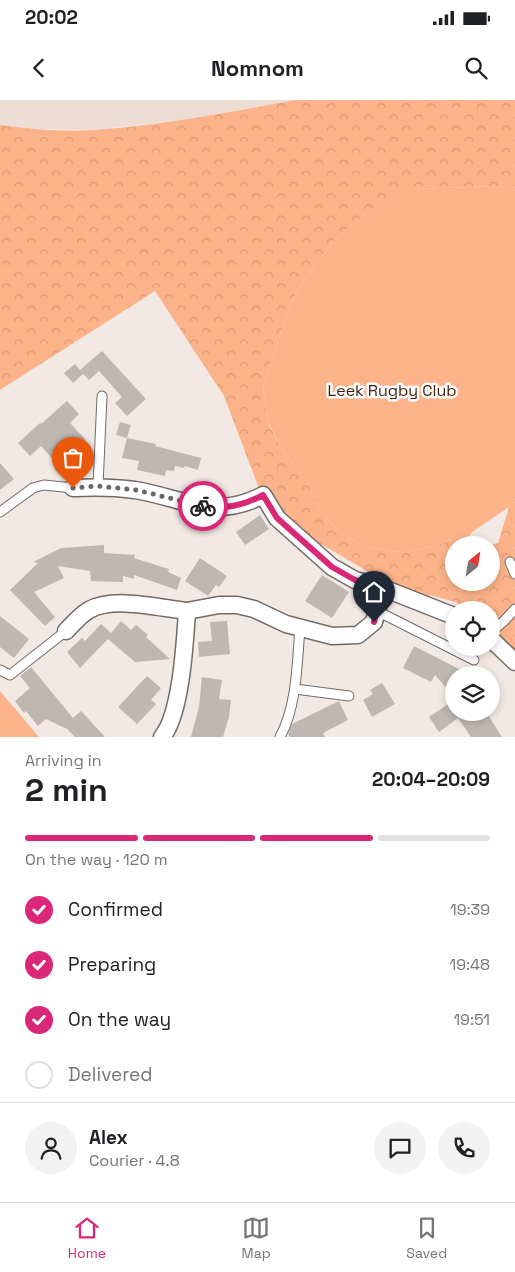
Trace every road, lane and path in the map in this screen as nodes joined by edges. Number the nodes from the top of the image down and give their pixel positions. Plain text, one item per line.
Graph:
1 (102, 396) dead end
2 (98, 486) junction
3 (73, 488) joint
4 (0, 512) edge
5 (510, 562) dead end
6 (515, 574) edge
7 (383, 588) junction
8 (515, 609) edge
9 (377, 611) junction
10 (187, 612) junction
11 (445, 612) edge
12 (500, 624) edge
13 (300, 628) junction
14 (66, 631) joint
15 (500, 648) edge
16 (474, 660) dead end
17 (515, 662) edge
18 (0, 670) edge
19 (294, 689) junction
20 (349, 696) dead end
21 (162, 737) edge
22 (280, 737) edge

1 - 2 lane
2 - 3 street
2 - 7 street
3 - 4 lane
5 - 6 lane
7 - 9 street
7 - 11 street
8 - 12 lane
9 - 13 street
9 - 16 lane
10 - 13 street
10 - 14 street
10 - 21 street
13 - 19 lane
14 - 18 lane
15 - 17 street
19 - 20 lane
19 - 22 lane

